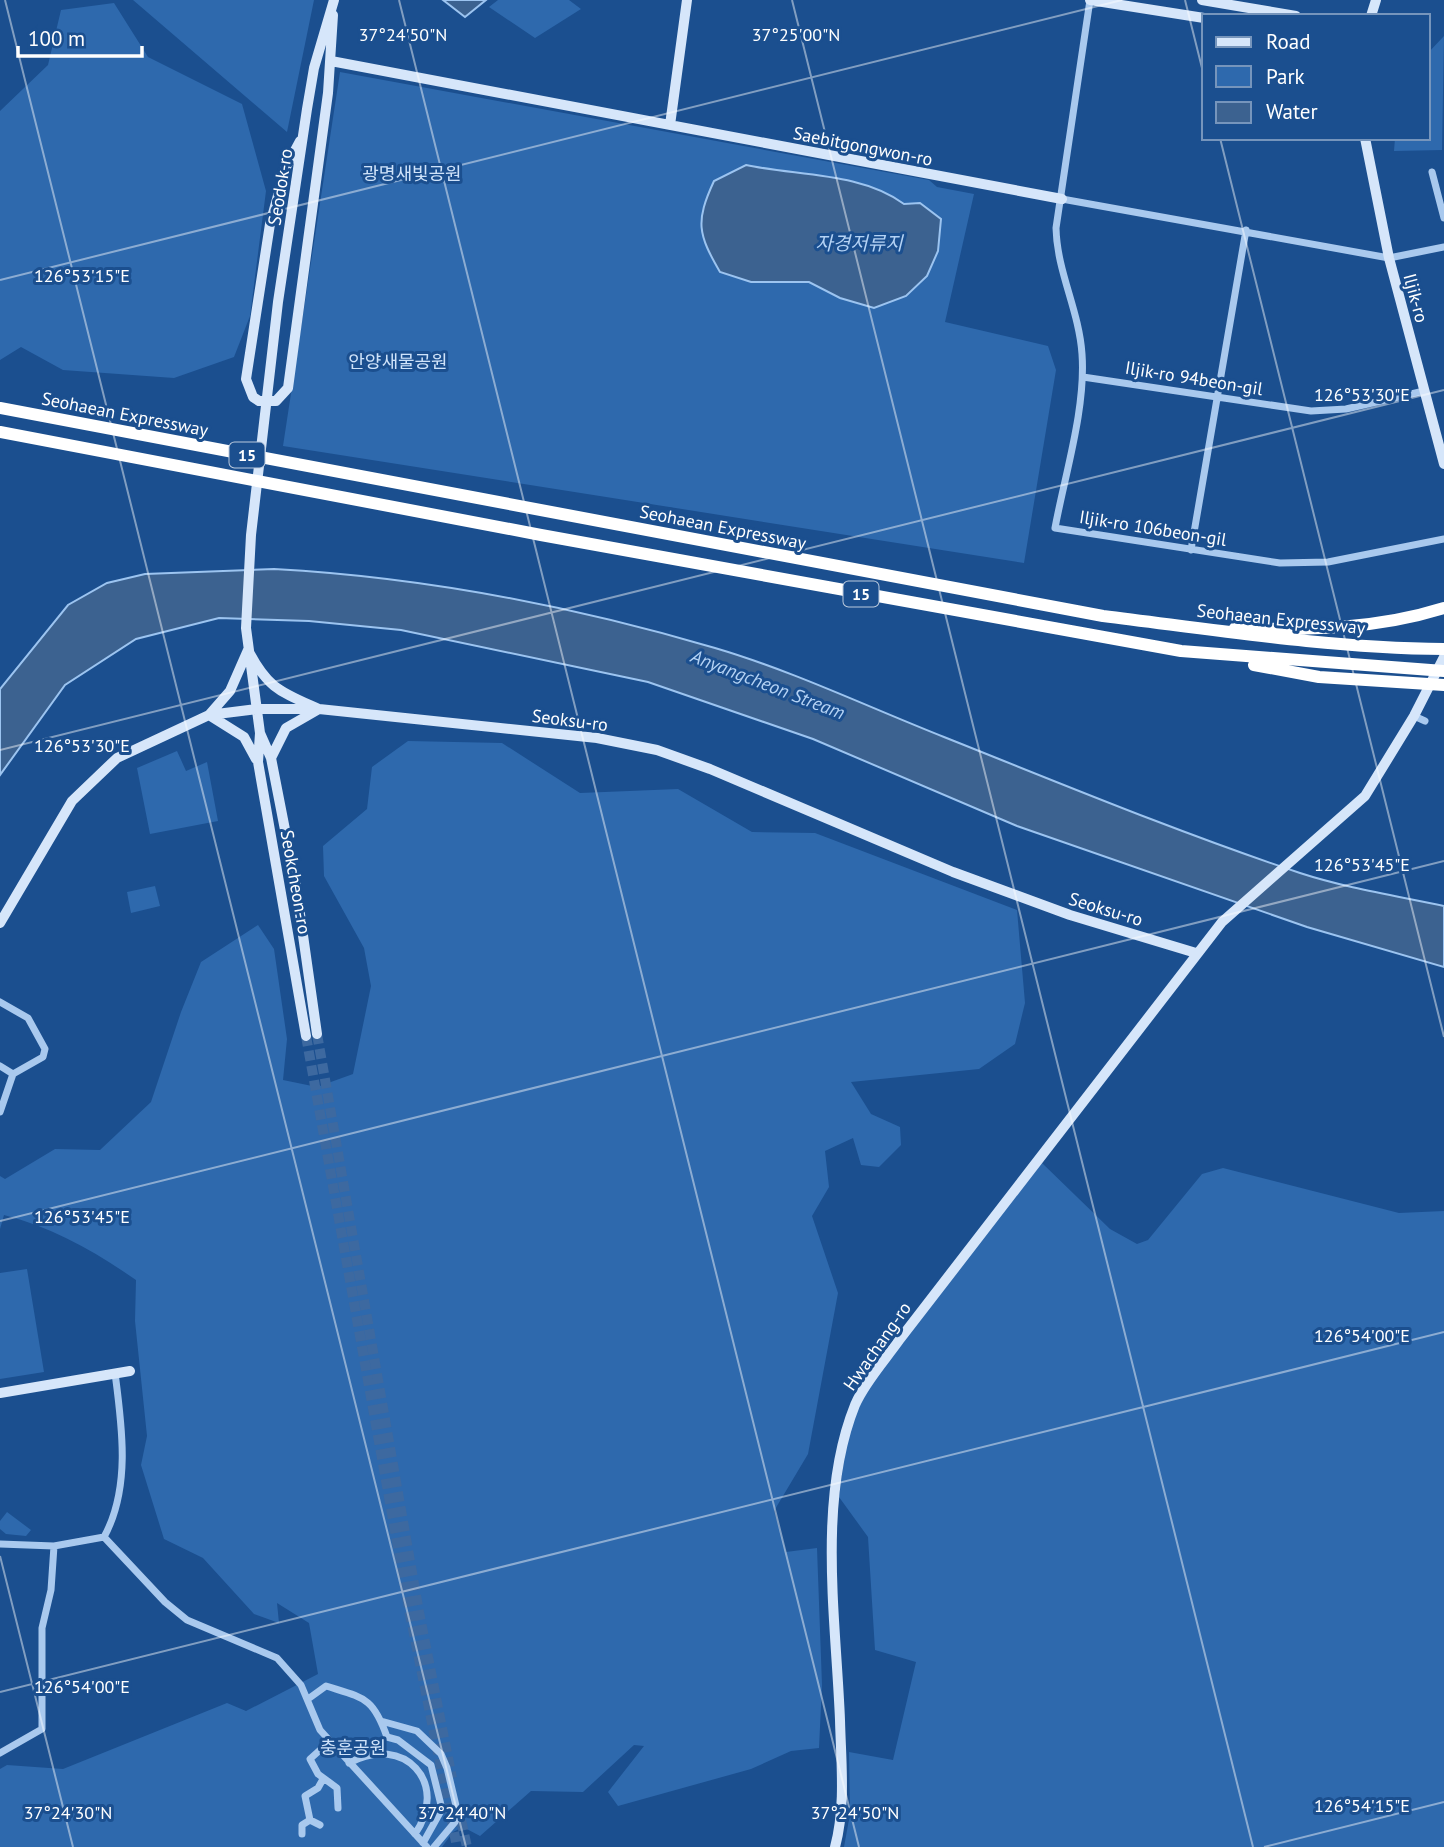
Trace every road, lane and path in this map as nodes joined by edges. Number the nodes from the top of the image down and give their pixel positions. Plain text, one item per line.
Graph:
1 (687, 0) edge
2 (1090, 0) edge
3 (1202, 0) edge
4 (334, 2) edge
5 (1284, 14) edge
6 (1202, 18) edge
7 (331, 61) junction
8 (670, 125) junction
9 (303, 134) junction
10 (1365, 140) edge
11 (1432, 172) dead end
12 (1062, 199) junction
13 (1444, 218) edge
14 (1247, 230) junction
15 (1444, 247) edge
16 (1389, 258) junction
17 (1083, 377) junction
18 (1424, 391) junction
19 (1219, 397) junction
20 (0, 408) edge
21 (0, 432) edge
22 (1443, 459) edge
23 (1444, 539) edge
24 (1192, 550) junction
25 (1439, 609) edge
26 (1182, 626) junction
27 (246, 628) joint
28 (1444, 649) edge
29 (248, 650) junction
30 (1444, 657) edge
31 (1444, 671) edge
32 (1410, 676) junction
33 (1444, 685) edge
34 (257, 709) junction
35 (319, 709) junction
36 (209, 715) junction
37 (1414, 716) junction
38 (1425, 721) dead end
39 (260, 733) junction
40 (271, 758) junction
41 (258, 762) junction
42 (0, 923) edge
43 (1196, 953) junction
44 (0, 1002) edge
45 (0, 1066) edge
46 (13, 1074) junction
47 (0, 1112) edge
48 (130, 1371) dead end
49 (114, 1373) junction
50 (0, 1392) edge
51 (104, 1537) junction
52 (0, 1544) edge
53 (54, 1546) junction
54 (308, 1699) junction
55 (381, 1721) junction
56 (387, 1737) junction
57 (330, 1741) junction
58 (0, 1753) edge
59 (387, 1753) junction
60 (440, 1754) junction
61 (349, 1763) junction
62 (431, 1765) junction
63 (415, 1767) junction
64 (323, 1779) junction
65 (456, 1805) junction
66 (429, 1806) junction
67 (338, 1808) dead end
68 (442, 1809) junction
69 (310, 1819) junction
70 (320, 1825) dead end
71 (302, 1834) dead end
72 (415, 1834) junction
73 (425, 1845) edge
74 (434, 1847) edge
75 (835, 1847) edge

1 - 8 street
2 - 6 street
2 - 12 street, Iljik-ro 106beon-gil
3 - 5 street
4 - 7 street
4 - 9 street, Seodok-ro
7 - 8 street, Saebitgongwon-ro
7 - 9 street
8 - 12 street, Saebitgongwon-ro
9 - 27 street, Seodok-ro
10 - 16 street, Iljik-ro
11 - 13 street
12 - 14 street, Saebitgongwon-ro
12 - 17 street, Iljik-ro 106beon-gil
14 - 16 street, Saebitgongwon-ro
14 - 19 street
15 - 16 street
16 - 18 street, Iljik-ro
17 - 19 street, Iljik-ro 94beon-gil
17 - 24 street, Iljik-ro 106beon-gil
18 - 19 street, Iljik-ro 94beon-gil
18 - 22 street, Iljik-ro
19 - 24 street
20 - 26 highway, Seohaean Expressway / 15
21 - 32 highway, 15
23 - 24 street, Iljik-ro 106beon-gil
25 - 26 highway
26 - 28 highway, Seohaean Expressway / 15
27 - 29 street, Seokcheon-ro
29 - 34 street, Seokcheon-ro
29 - 35 street
29 - 36 street
30 - 37 street
31 - 32 highway, 15
32 - 33 highway
34 - 35 street, Seoksu-ro
34 - 36 street, Seoksu-ro
34 - 39 street, Seokcheon-ro
35 - 40 street
35 - 43 street, Seoksu-ro
36 - 41 street
36 - 42 street, Seoksu-ro
37 - 38 street
37 - 43 street
39 - 40 street, Seokcheon-ro
39 - 41 street, Seokcheon-ro
40 - 41 street, Seokcheon-ro
43 - 75 street, Hwachang-ro
44 - 46 street
45 - 46 street
46 - 47 street
48 - 49 street
49 - 50 street
49 - 51 street
51 - 53 street
51 - 54 street
52 - 53 street
53 - 58 street
54 - 55 street
54 - 57 street
55 - 56 street
55 - 60 street
56 - 59 street
56 - 62 street
57 - 61 street
57 - 64 street
59 - 61 street
59 - 63 street
60 - 62 street
60 - 65 street
61 - 72 street
62 - 63 street
62 - 68 street
63 - 66 street
64 - 67 street
64 - 69 street
65 - 68 street
65 - 74 street
66 - 68 street
66 - 72 street
68 - 73 street
69 - 70 street
69 - 71 street
72 - 73 street

